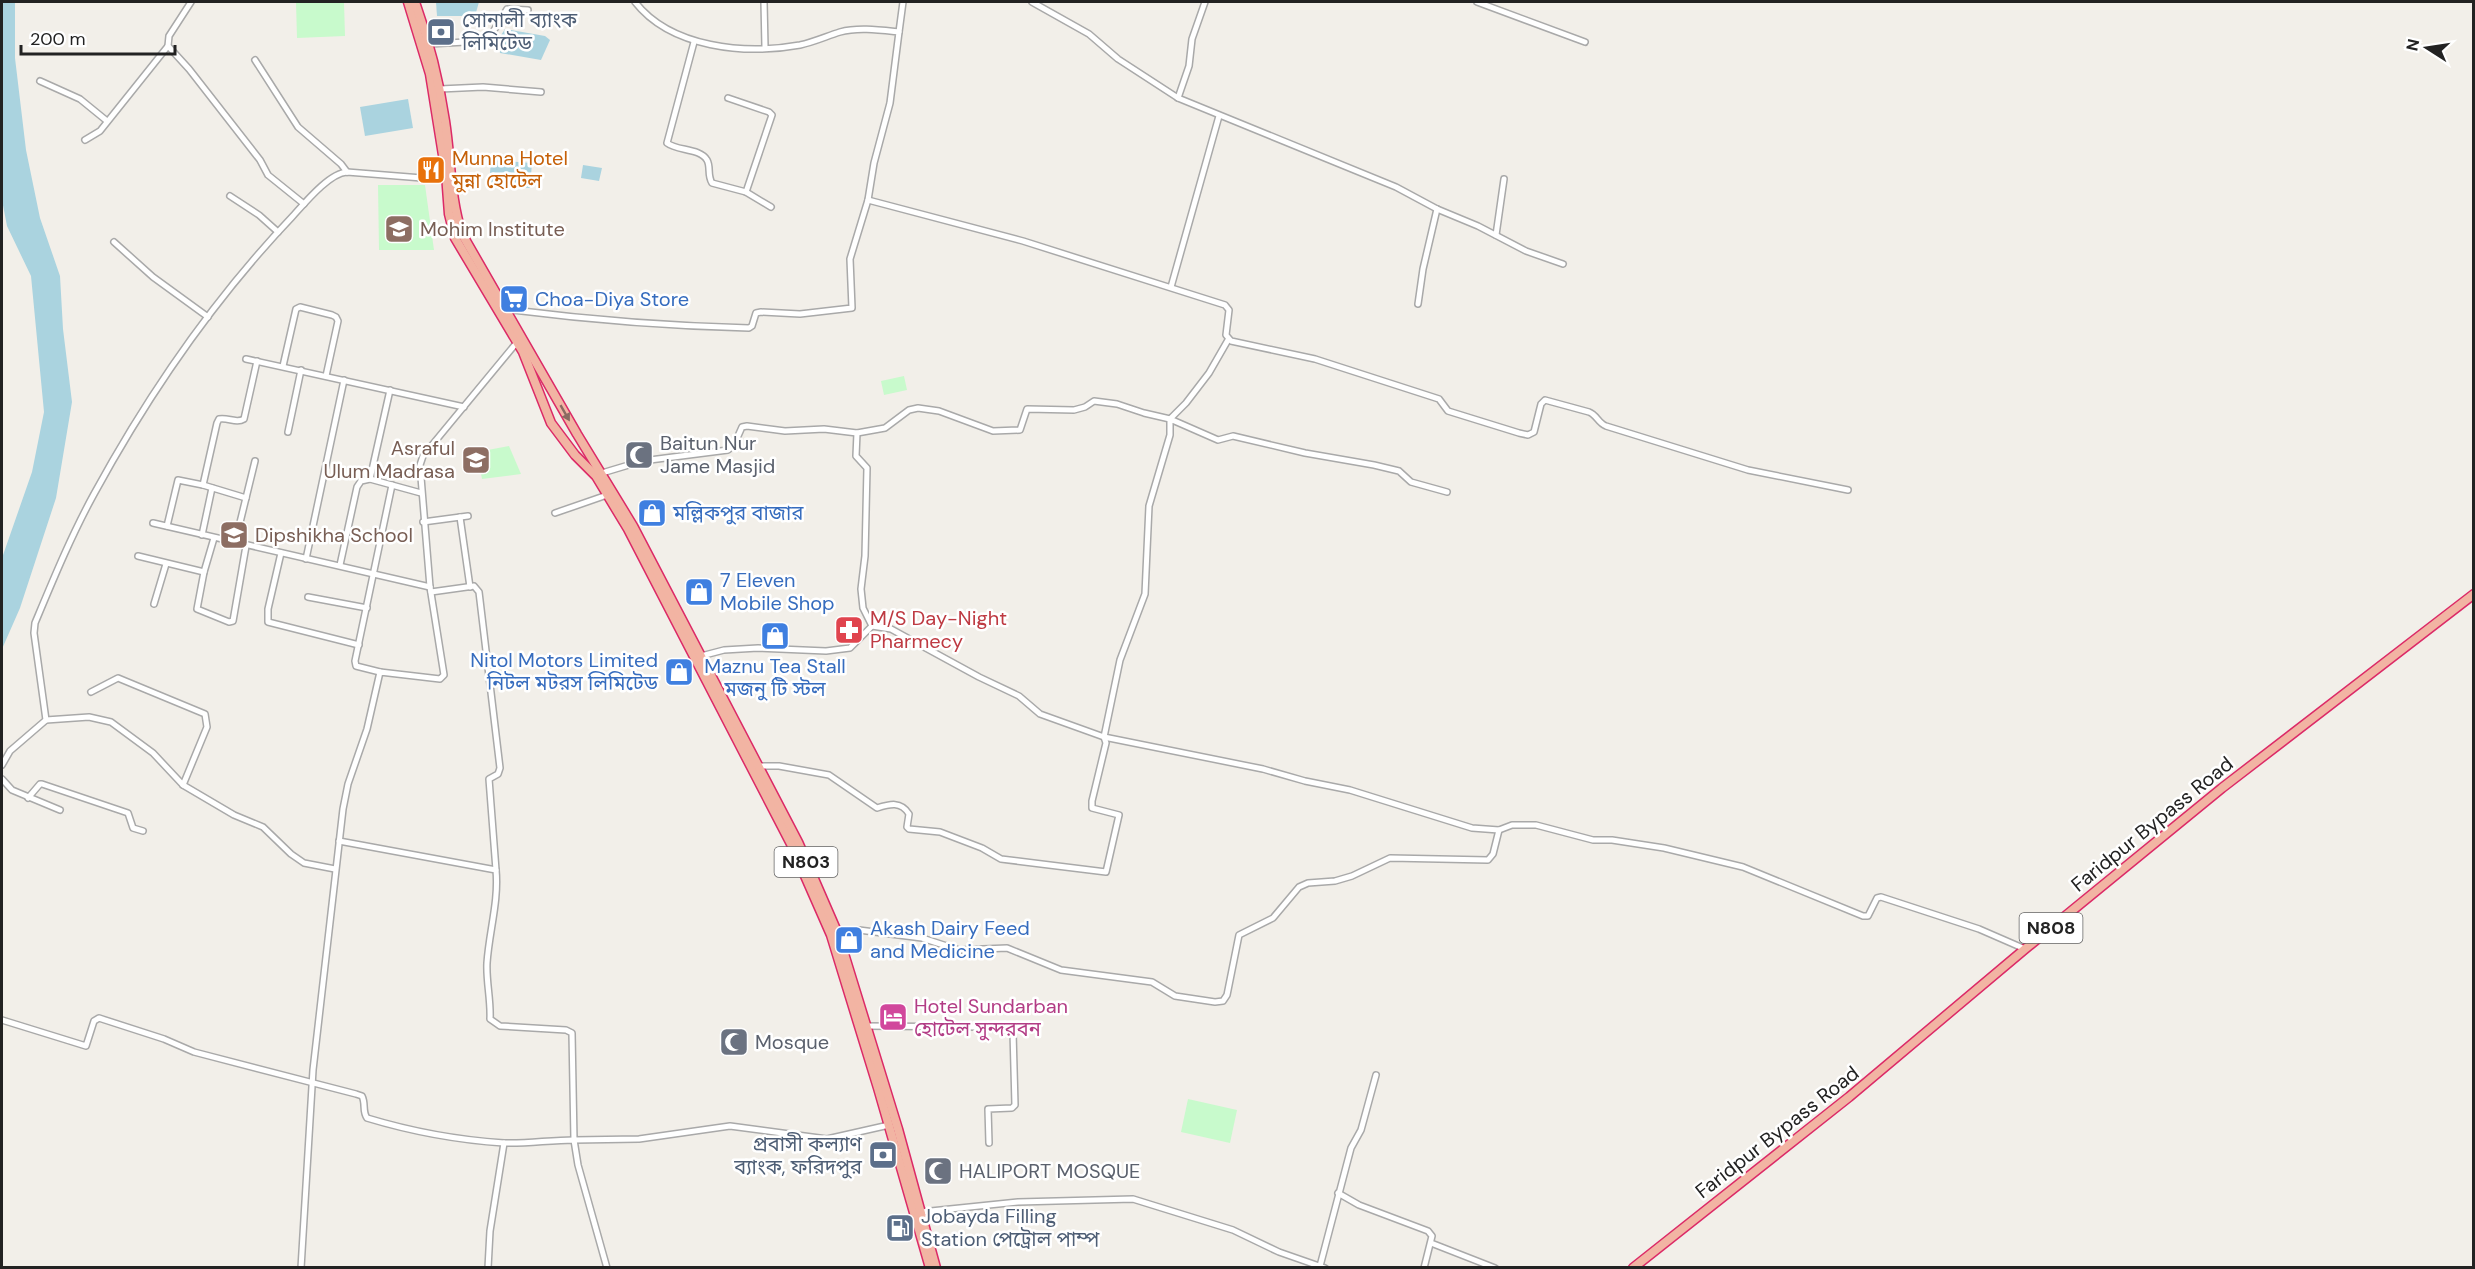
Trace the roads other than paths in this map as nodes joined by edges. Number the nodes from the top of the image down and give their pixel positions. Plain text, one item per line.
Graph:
1 (191, 2) edge
2 (408, 2) edge
3 (415, 2) edge
4 (635, 2) edge
5 (764, 2) edge
6 (903, 2) edge
7 (1032, 2) edge
8 (1205, 2) edge
9 (1477, 2) edge
10 (528, 10) dead end
11 (899, 32) junction
12 (694, 42) junction
13 (1585, 42) dead end
14 (429, 44) junction
15 (168, 46) junction
16 (765, 47) junction
17 (255, 60) dead end
18 (40, 81) dead end
19 (440, 89) junction
20 (541, 92) dead end
21 (728, 98) dead end
22 (1178, 98) junction
23 (1219, 116) junction
24 (107, 121) junction
25 (85, 140) dead end
26 (347, 172) junction
27 (449, 174) junction
28 (1504, 178) dead end
29 (746, 192) junction
30 (230, 196) dead end
31 (868, 200) junction
32 (304, 204) junction
33 (771, 207) dead end
34 (1437, 210) junction
35 (278, 232) junction
36 (1496, 236) junction
37 (114, 242) dead end
38 (1563, 264) dead end
39 (1171, 287) junction
40 (1418, 304) dead end
41 (503, 313) junction
42 (208, 317) junction
43 (519, 340) junction
44 (1228, 340) junction
45 (246, 358) dead end
46 (257, 361) junction
47 (283, 366) junction
48 (301, 370) junction
49 (326, 376) junction
50 (344, 380) junction
51 (390, 390) junction
52 (464, 407) junction
53 (1170, 418) junction
54 (288, 432) dead end
55 (857, 433) junction
56 (255, 461) dead end
57 (602, 473) junction
58 (370, 479) junction
59 (203, 485) junction
60 (392, 485) junction
61 (212, 488) junction
62 (606, 490) junction
63 (1848, 490) dead end
64 (421, 492) junction
65 (1447, 492) dead end
66 (246, 498) junction
67 (555, 513) dead end
68 (468, 516) dead end
69 (460, 517) junction
70 (423, 522) junction
71 (153, 523) dead end
72 (168, 526) junction
73 (202, 536) junction
74 (214, 538) junction
75 (235, 543) junction
76 (246, 546) junction
77 (281, 553) junction
78 (138, 556) dead end
79 (306, 559) junction
80 (166, 564) junction
81 (340, 565) junction
82 (204, 572) junction
83 (373, 573) junction
84 (470, 587) junction
85 (430, 589) junction
86 (2474, 594) edge
87 (308, 597) dead end
88 (154, 604) dead end
89 (367, 608) junction
90 (872, 626) junction
91 (359, 645) junction
92 (697, 658) junction
93 (380, 672) junction
94 (91, 692) dead end
95 (46, 720) junction
96 (730, 720) junction
97 (1104, 737) junction
98 (2, 765) edge
99 (758, 766) junction
100 (2, 779) edge
101 (183, 785) junction
102 (28, 798) junction
103 (60, 810) dead end
104 (143, 831) dead end
105 (1499, 831) junction
106 (339, 841) junction
107 (794, 843) junction
108 (335, 869) junction
109 (496, 870) junction
110 (835, 935) junction
111 (2025, 949) junction
112 (849, 981) junction
113 (2, 1020) edge
114 (866, 1026) junction
115 (1376, 1075) dead end
116 (313, 1082) junction
117 (882, 1087) junction
118 (889, 1125) junction
119 (574, 1140) junction
120 (504, 1143) junction
121 (989, 1143) dead end
122 (1338, 1193) junction
123 (915, 1201) junction
124 (921, 1212) junction
125 (926, 1243) junction
126 (1431, 1243) junction
127 (1322, 1267) edge
128 (301, 1268) edge
129 (488, 1268) edge
130 (607, 1268) edge
131 (930, 1268) edge
132 (936, 1268) edge
133 (1424, 1268) edge
134 (1495, 1268) edge
135 (1633, 1268) edge

1 - 15 street
2 - 27 highway, N803
3 - 14 highway, N803
4 - 12 street
5 - 16 street
6 - 11 street
7 - 22 street
8 - 22 street
9 - 13 street
10 - 14 street
11 - 16 street
11 - 31 street
12 - 16 street
12 - 29 street
14 - 19 highway, N803
15 - 24 street
15 - 32 street
17 - 26 street
18 - 24 street
19 - 20 street
19 - 27 highway, N803
21 - 29 street
22 - 23 street
23 - 34 street
23 - 39 street
24 - 25 street
26 - 27 street
26 - 32 street
27 - 41 highway, N803
28 - 36 street
29 - 33 street
30 - 35 street
31 - 39 street
31 - 41 street
32 - 35 street
34 - 36 street
34 - 40 street
35 - 42 street
36 - 38 street
37 - 42 street
39 - 44 street
41 - 43 highway, N803
42 - 95 street
43 - 52 street
43 -> 57 highway, N803
43 - 62 highway, N803
44 - 53 street
44 - 63 street
45 - 46 street
46 - 47 street
46 - 59 street
47 - 48 street
47 - 49 street
48 - 49 street
48 - 54 street
49 - 50 street
50 - 51 street
50 - 79 street
51 - 52 street
51 - 58 street
52 - 64 street
53 - 55 street
53 - 65 street
53 - 97 street
55 - 57 street
55 - 90 street
56 - 66 street
57 - 62 highway, N803
58 - 60 street
58 - 81 street
59 - 61 street
59 - 72 street
60 - 64 street
60 - 83 street
61 - 66 street
61 - 73 street
62 - 67 street
62 - 92 highway, N803
64 - 70 street
66 - 75 street
68 - 69 street
69 - 70 street
69 - 84 street
70 - 85 street
71 - 72 street
72 - 73 street
73 - 74 street
74 - 75 street
74 - 82 street
75 - 76 street
76 - 77 street
76 - 82 street
77 - 79 street
77 - 91 street
78 - 80 street
79 - 81 street
80 - 82 street
80 - 88 street
81 - 83 street
83 - 85 street
83 - 89 street
84 - 85 street
84 - 109 street
85 - 93 street
86 - 111 highway, Faridpur Bypass Road / N808
87 - 89 street
89 - 91 street
90 - 92 street
90 - 97 street
91 - 93 street
92 - 96 highway, N803
93 - 106 street
94 - 101 street
95 - 98 street
95 - 101 street
96 - 99 highway, N803
96 - 107 highway, N803
97 - 99 street
97 - 105 street
99 - 107 highway, N803
100 - 102 street
101 - 108 street
102 - 103 street
102 - 104 street
105 - 110 street
105 - 111 street
106 - 108 street
106 - 109 street
107 - 110 highway, N803
108 - 116 street
109 - 119 street
110 - 112 highway, N803
111 - 135 highway, Faridpur Bypass Road / N808
112 - 114 highway, N803
112 - 117 highway, N803
113 - 116 street
114 - 117 highway, N803
114 - 121 street
115 - 122 street
116 - 120 street
116 - 128 street
117 - 118 highway, N803
117 - 123 highway, N803
118 - 119 street
118 - 123 highway, N803
119 - 120 street
119 - 130 street
120 - 129 street
122 - 126 street
122 - 127 street
123 - 124 highway, N803
123 - 125 highway, N803
124 - 125 highway, N803
124 - 127 street
125 - 131 highway, N803
125 - 132 highway, N803
126 - 133 street
126 - 134 street

